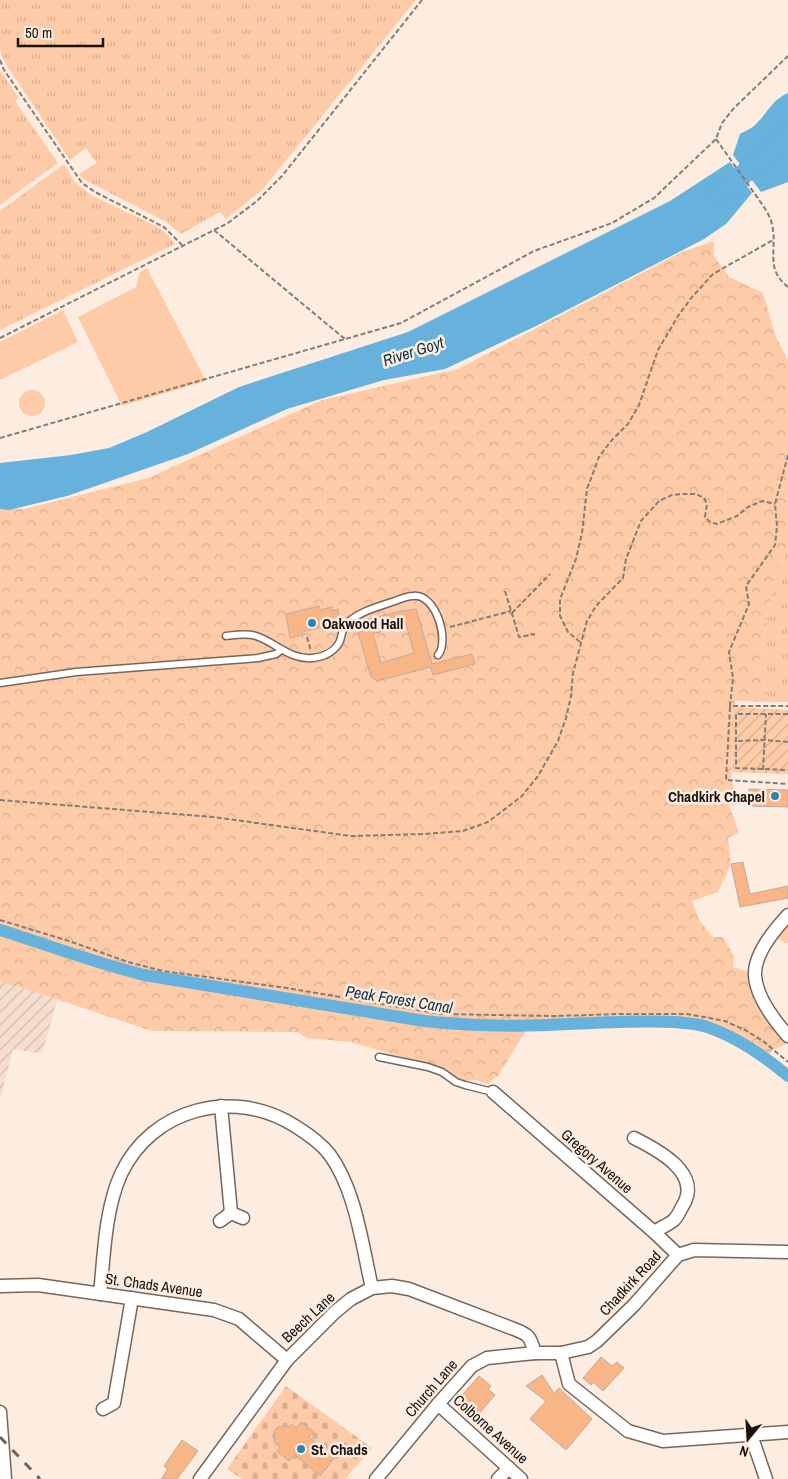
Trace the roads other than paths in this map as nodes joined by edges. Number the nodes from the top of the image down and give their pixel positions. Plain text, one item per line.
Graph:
1 (226, 636) dead end
2 (281, 650) junction
3 (438, 655) dead end
4 (0, 683) edge
5 (788, 915) edge
6 (788, 1036) edge
7 (379, 1057) dead end
8 (493, 1092) joint
9 (221, 1106) junction
10 (634, 1138) dead end
11 (231, 1213) junction
12 (243, 1218) dead end
13 (220, 1221) dead end
14 (654, 1232) junction
15 (788, 1252) edge
16 (678, 1255) junction
17 (0, 1286) edge
18 (372, 1288) junction
19 (100, 1294) junction
20 (132, 1298) junction
21 (535, 1353) junction
22 (561, 1353) junction
23 (287, 1360) junction
24 (438, 1404) junction
25 (113, 1408) dead end
26 (0, 1412) edge
27 (788, 1432) edge
28 (751, 1435) junction
29 (509, 1468) junction
30 (5, 1479) edge
31 (200, 1479) edge
32 (376, 1479) edge
33 (498, 1479) edge
34 (521, 1479) edge
35 (766, 1479) edge

1 - 2 lane
2 - 3 lane
2 - 4 lane
5 - 6 street
7 - 8 lane
8 - 14 street, Gregory Avenue
9 - 11 street
9 - 18 street
9 - 19 street
10 - 14 street
11 - 12 street
11 - 13 street
14 - 16 street, Gregory Avenue
15 - 16 street, Chadkirk Road
16 - 22 street, Chadkirk Road
17 - 19 street, St. Chads Avenue
18 - 21 street, Beech Lane
18 - 23 street, Beech Lane
19 - 20 street, St. Chads Avenue
20 - 23 street, St. Chads Avenue
20 - 25 street
21 - 22 street, Church Lane
21 - 24 street, Church Lane
22 - 28 street
23 - 31 street, Beech Lane
24 - 29 street, Colborne Avenue
24 - 32 street, Church Lane
26 - 30 street
27 - 28 street
28 - 35 street
29 - 33 street
29 - 34 street, Colborne Avenue

